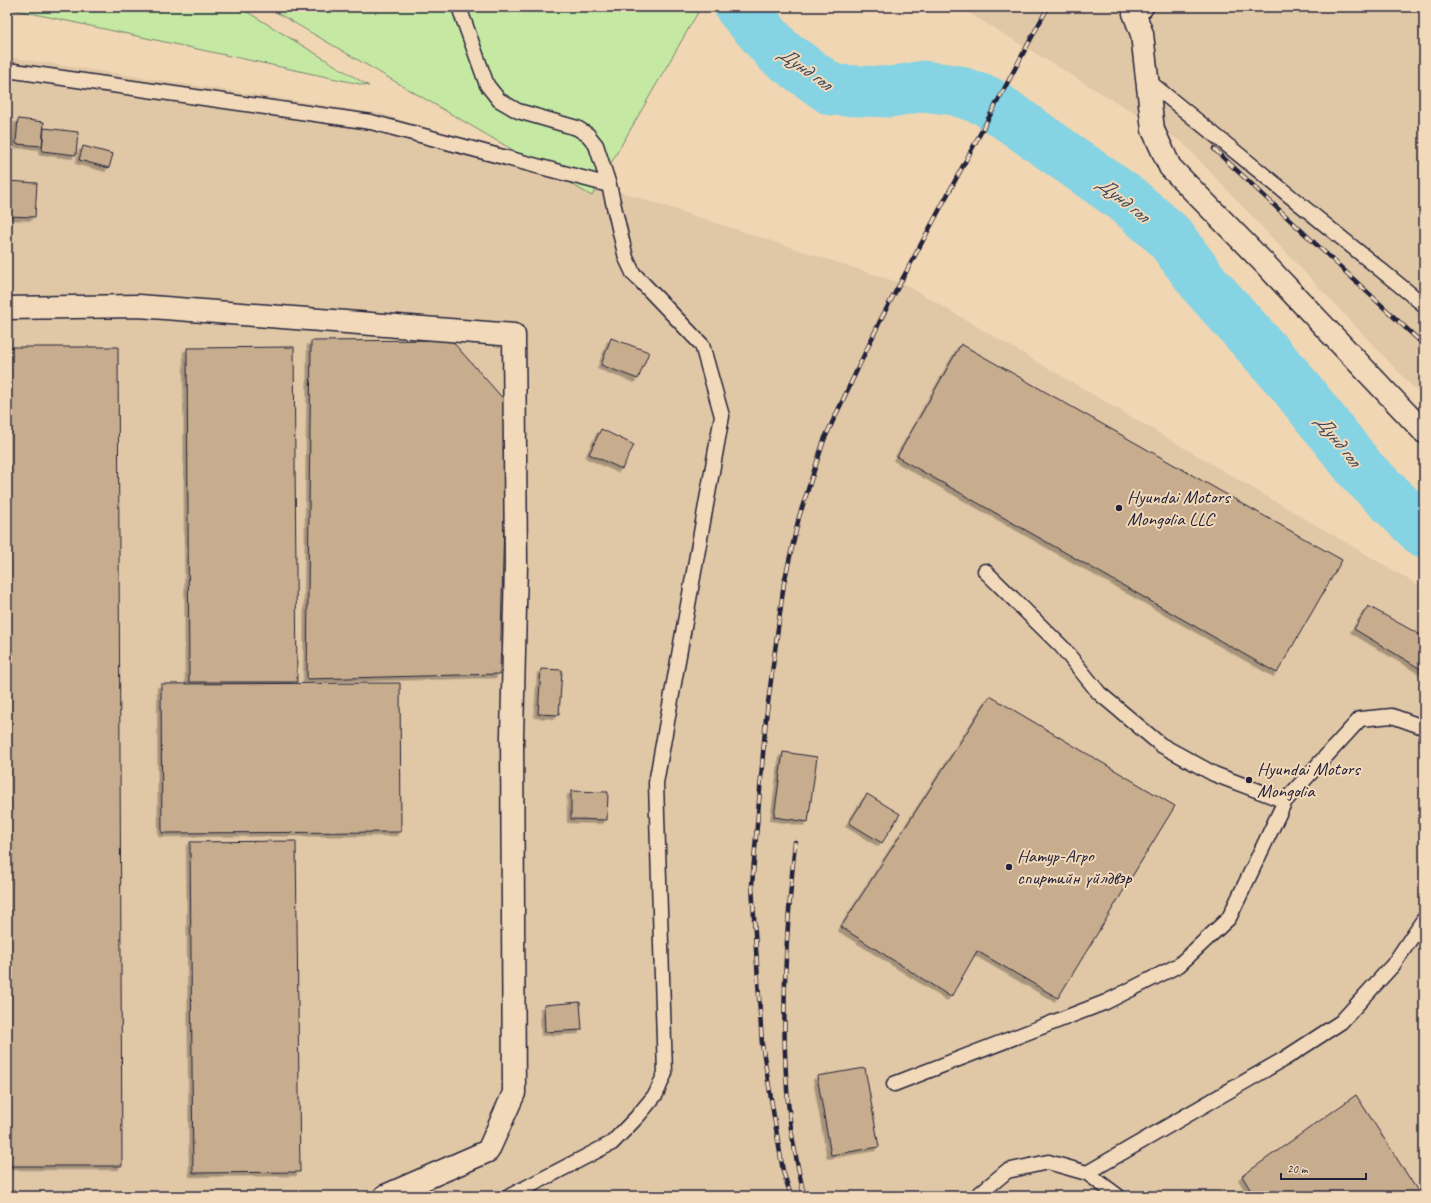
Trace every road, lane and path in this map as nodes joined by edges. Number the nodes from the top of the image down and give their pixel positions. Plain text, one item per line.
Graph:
1 (459, 7) edge
2 (1135, 9) edge
3 (7, 70) edge
4 (1147, 80) junction
5 (609, 185) junction
6 (1424, 305) edge
7 (7, 308) edge
8 (1424, 432) edge
9 (985, 571) dead end
10 (1424, 729) edge
11 (1285, 801) junction
12 (1424, 920) edge
13 (894, 1084) dead end
14 (1087, 1173) junction
15 (385, 1196) edge
16 (510, 1196) edge
17 (977, 1196) edge
18 (1118, 1196) edge

1 - 5 lane
2 - 4 street
3 - 5 lane
4 - 6 lane
4 - 8 street
5 - 16 lane
7 - 15 street
9 - 11 lane
10 - 11 lane
11 - 13 lane
12 - 14 lane
14 - 17 lane
14 - 18 lane

